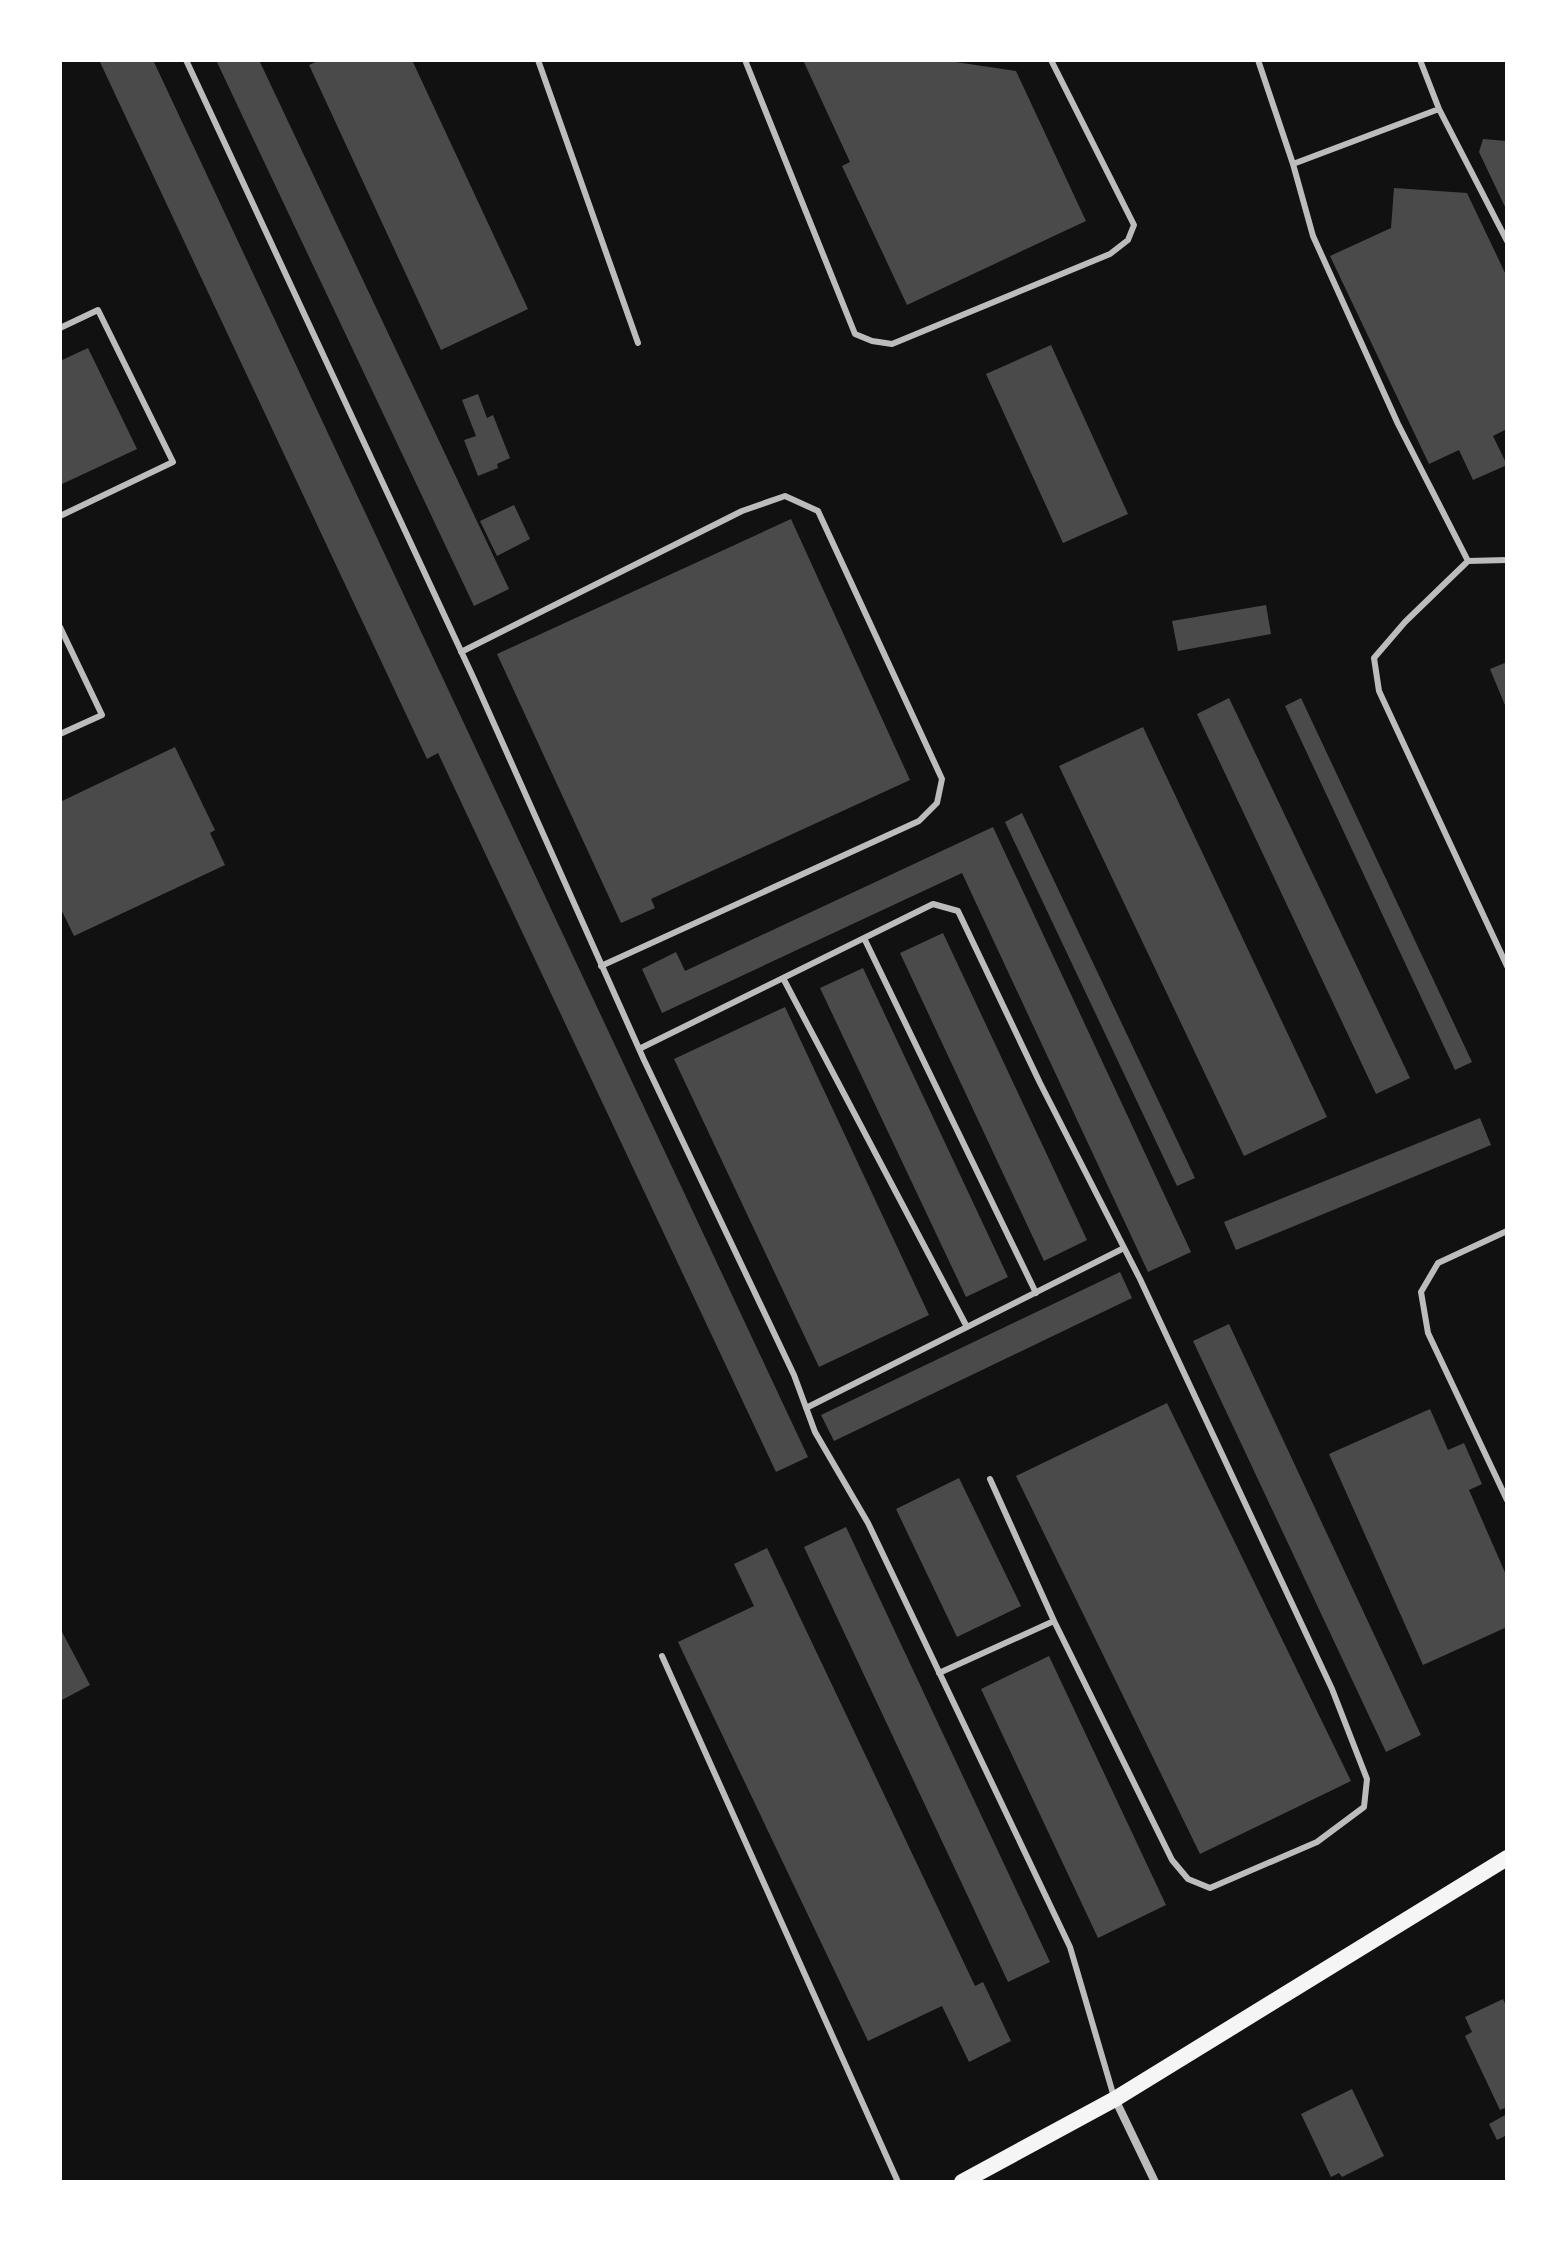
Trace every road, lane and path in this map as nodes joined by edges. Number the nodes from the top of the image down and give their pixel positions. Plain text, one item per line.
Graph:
1 (186, 60) edge
2 (538, 60) edge
3 (745, 60) edge
4 (1051, 60) edge
5 (1258, 60) edge
6 (1420, 60) edge
7 (1439, 109) junction
8 (1293, 164) junction
9 (1507, 241) edge
10 (60, 328) edge
11 (638, 343) dead end
12 (60, 516) edge
13 (1507, 560) edge
14 (1468, 561) junction
15 (60, 627) edge
16 (461, 652) junction
17 (60, 734) edge
18 (864, 938) junction
19 (601, 966) junction
20 (1507, 966) edge
21 (783, 978) junction
22 (639, 1049) junction
23 (1507, 1231) edge
24 (1124, 1248) junction
25 (1036, 1293) junction
26 (967, 1327) junction
27 (806, 1408) junction
28 (990, 1479) dead end
29 (1507, 1500) edge
30 (1054, 1621) junction
31 (662, 1656) dead end
32 (939, 1673) junction
33 (1507, 1858) edge
34 (1115, 2099) junction
35 (898, 2182) edge
36 (962, 2182) edge
37 (1155, 2182) edge

1 - 16 lane
2 - 11 lane
3 - 4 lane
5 - 8 lane
6 - 7 lane
7 - 8 lane
7 - 9 lane
8 - 14 lane
10 - 12 lane
13 - 14 lane
14 - 20 lane
15 - 17 lane
16 - 19 lane
16 - 19 lane
18 - 21 lane
18 - 24 lane
18 - 25 lane
19 - 22 lane
21 - 22 lane
21 - 26 lane
22 - 27 lane
23 - 29 lane
24 - 25 lane
24 - 30 lane
25 - 26 lane
26 - 27 lane
27 - 32 lane
28 - 30 lane
30 - 32 lane
31 - 35 lane
32 - 34 lane
33 - 34 main road
34 - 36 main road
34 - 37 street

